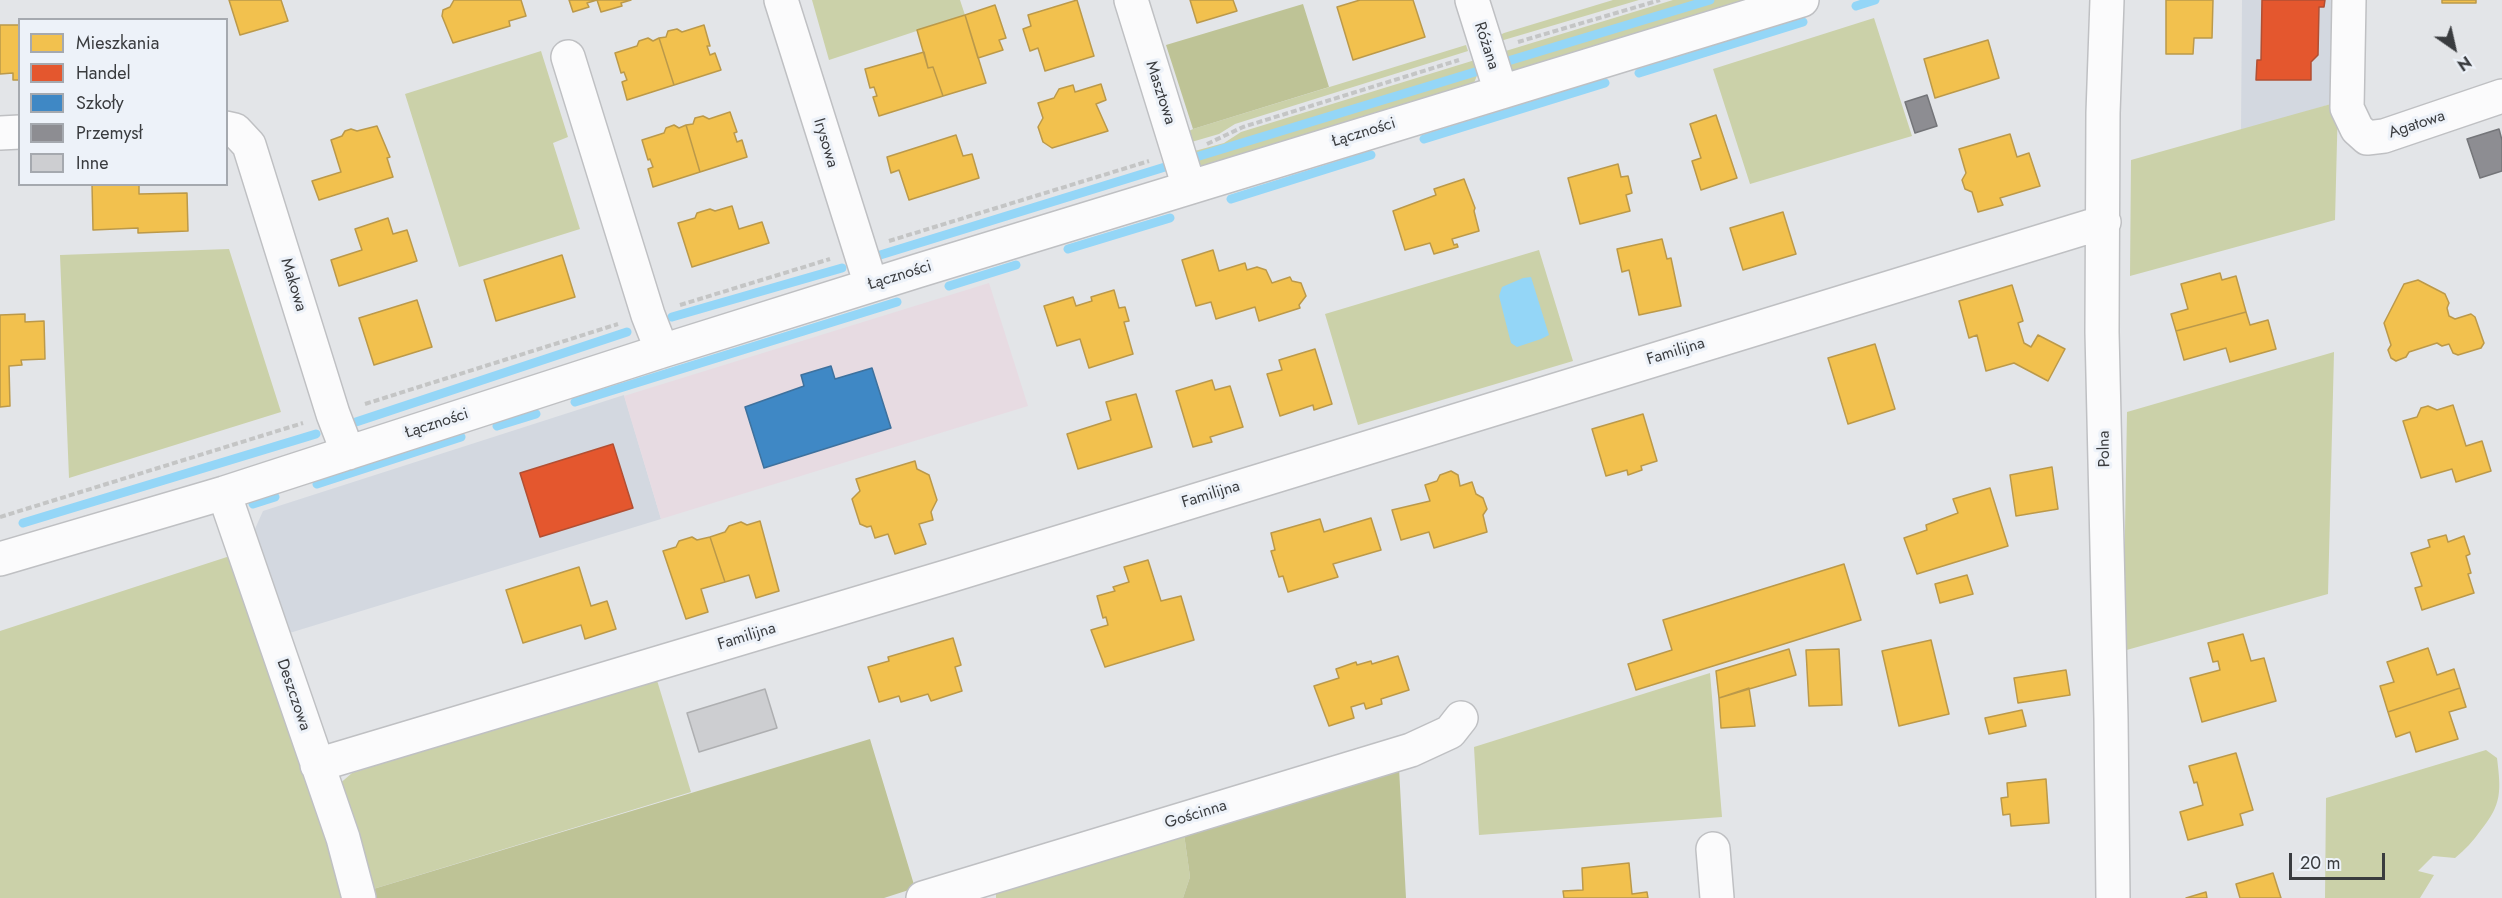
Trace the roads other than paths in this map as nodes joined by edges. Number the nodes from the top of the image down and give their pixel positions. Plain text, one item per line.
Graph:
1 (781, 0) edge
2 (1131, 0) edge
3 (1472, 0) edge
4 (1802, 0) edge
5 (2108, 0) edge
6 (2349, 0) edge
7 (568, 57) dead end
8 (1501, 92) junction
9 (2502, 96) edge
10 (228, 128) edge
11 (18, 132) edge
12 (0, 133) edge
13 (1189, 186) junction
14 (2104, 222) junction
15 (871, 285) junction
16 (662, 351) junction
17 (348, 453) junction
18 (224, 493) junction
19 (0, 560) edge
20 (1461, 718) dead end
21 (317, 765) junction
22 (1713, 849) dead end
23 (359, 898) edge
24 (923, 898) edge
25 (1717, 898) edge
26 (2113, 898) edge

1 - 15 street, Irysowa
2 - 13 street, Masztowa
3 - 8 street, Różana
4 - 8 street, Łączności
5 - 14 street, Polna
6 - 9 street, Agatowa
7 - 16 street
8 - 13 street, Łączności
10 - 17 street, Makowa
11 - 12 street
13 - 15 street, Łączności
14 - 21 street, Familijna
14 - 26 street, Polna
15 - 16 street, Łączności
16 - 17 street, Łączności
17 - 18 street, Łączności
18 - 19 street, Łączności
18 - 21 street, Deszczowa
20 - 24 street, Gościnna
21 - 23 street, Deszczowa
22 - 25 street

